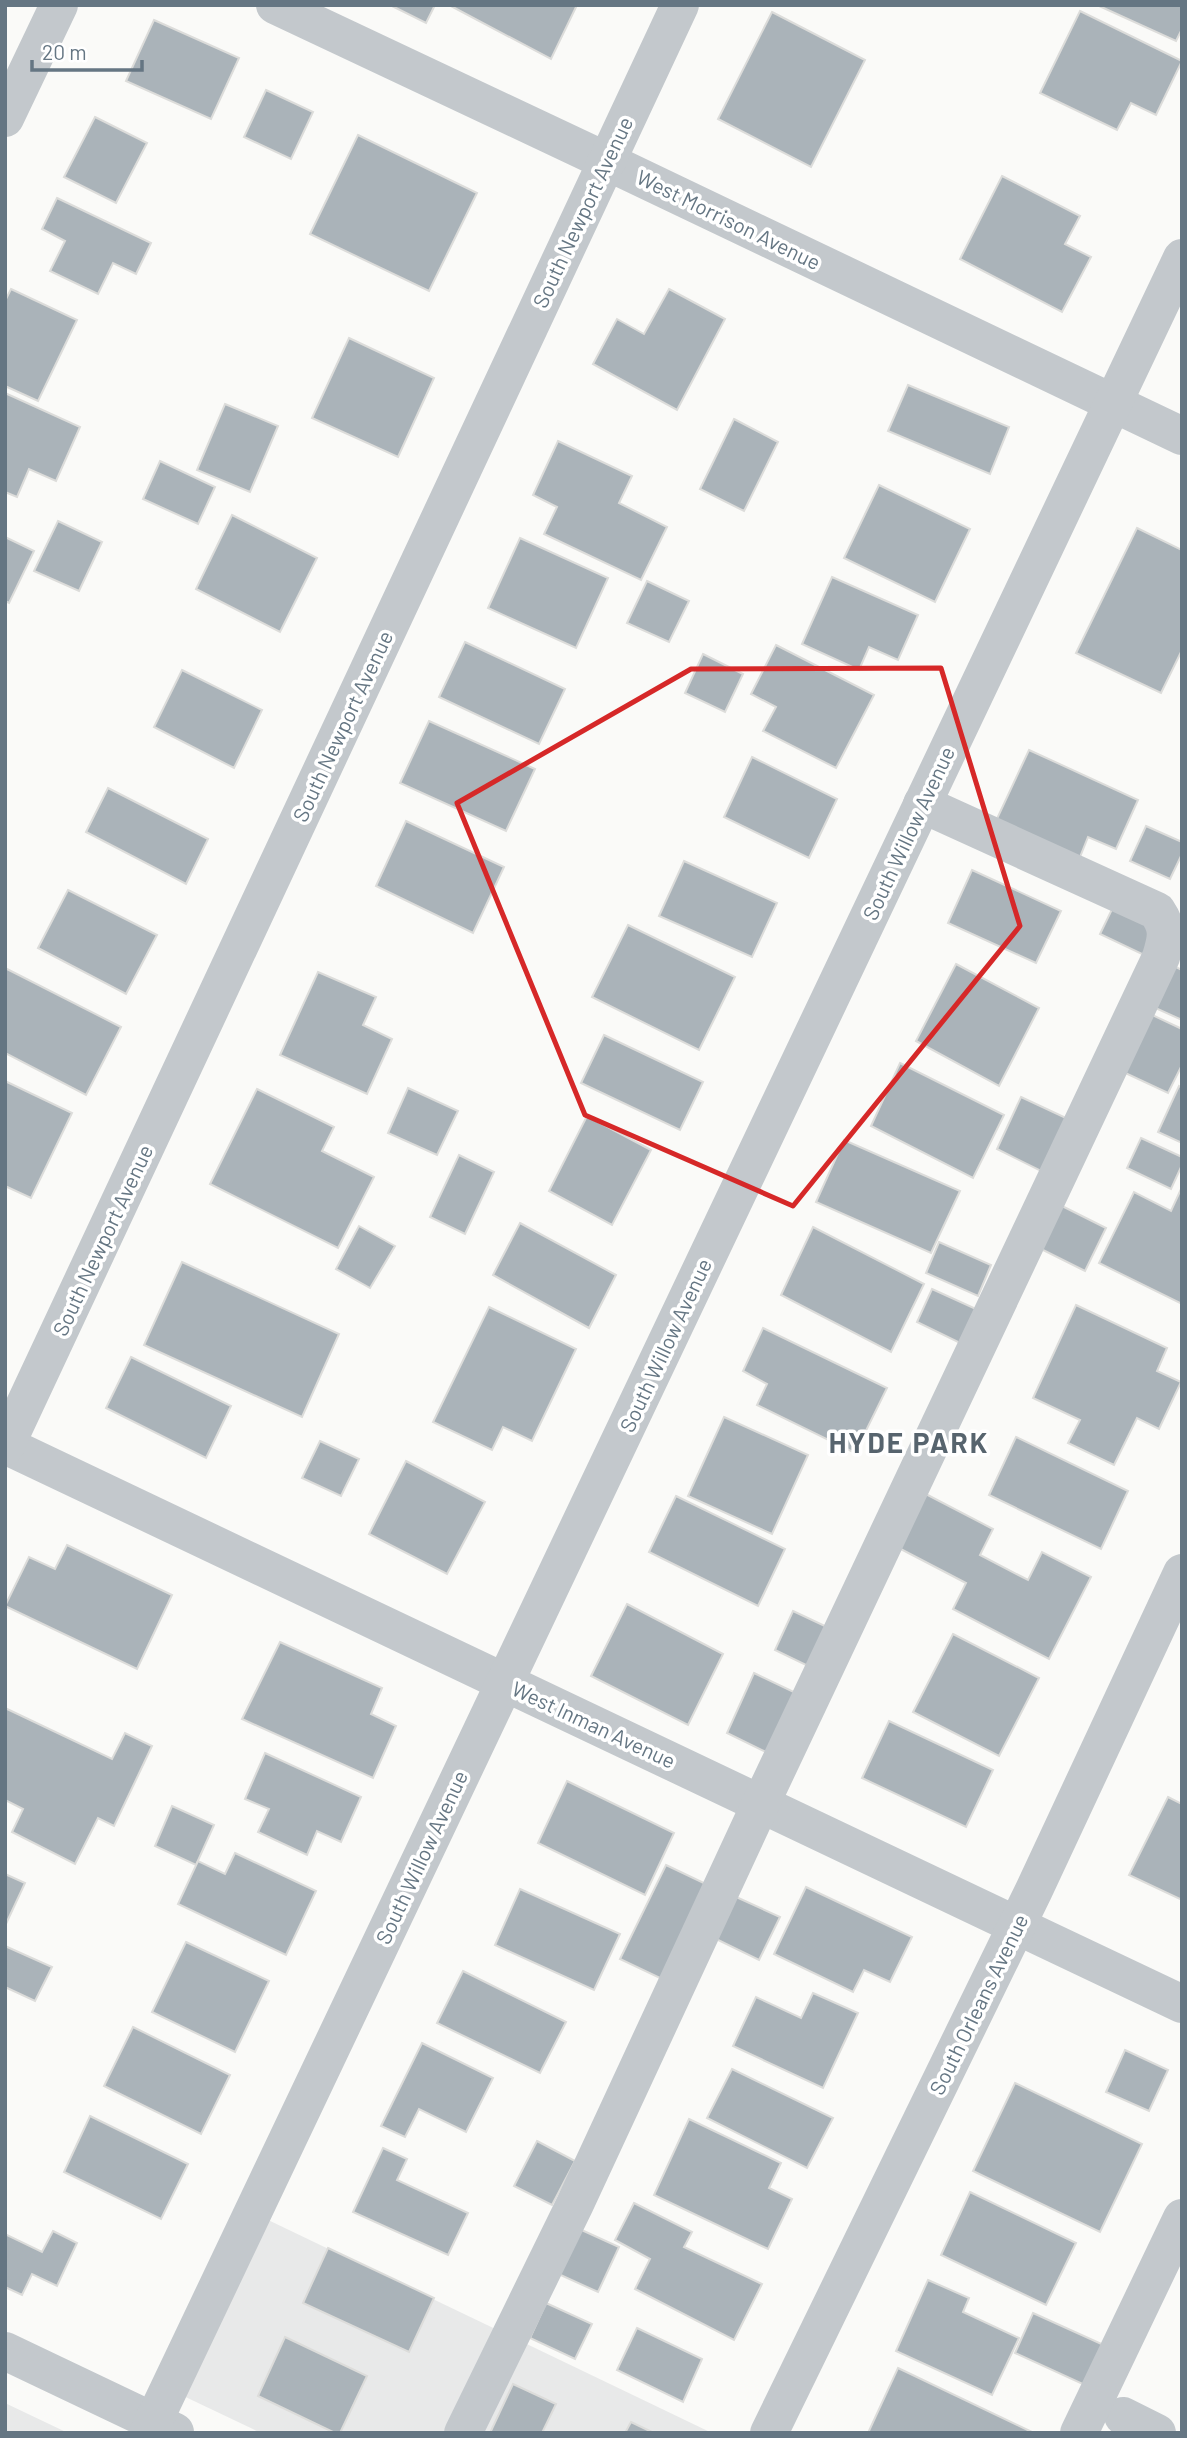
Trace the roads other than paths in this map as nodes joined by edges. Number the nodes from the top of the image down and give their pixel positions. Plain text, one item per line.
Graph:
1 (59, 5) edge
2 (275, 5) edge
3 (680, 5) edge
4 (5, 118) edge
5 (606, 161) junction
6 (1182, 258) edge
7 (1113, 404) junction
8 (1182, 436) edge
9 (922, 804) junction
10 (6, 1446) edge
11 (1182, 1573) edge
12 (505, 1682) junction
13 (761, 1803) junction
14 (1016, 1925) junction
15 (1182, 2004) edge
16 (1182, 2218) edge
17 (5, 2351) edge
18 (1123, 2416) dead end
19 (160, 2429) edge
20 (463, 2433) edge
21 (769, 2433) edge
22 (1079, 2433) edge
23 (1157, 2433) edge

1 - 4 street
2 - 5 street, West Morrison Avenue
3 - 5 street, South Newport Avenue
5 - 7 street, West Morrison Avenue
5 - 10 street, South Newport Avenue
6 - 7 street, South Willow Avenue
7 - 8 street, West Morrison Avenue
7 - 9 street, South Willow Avenue
9 - 12 street, South Willow Avenue
9 - 13 street
10 - 12 street, West Inman Avenue
11 - 14 street, South Orleans Avenue
12 - 13 street, West Inman Avenue
12 - 19 street, South Willow Avenue
13 - 14 street, West Inman Avenue
13 - 20 street
14 - 15 street, West Inman Avenue
14 - 21 street, South Orleans Avenue
16 - 22 street
17 - 19 street
18 - 23 street

